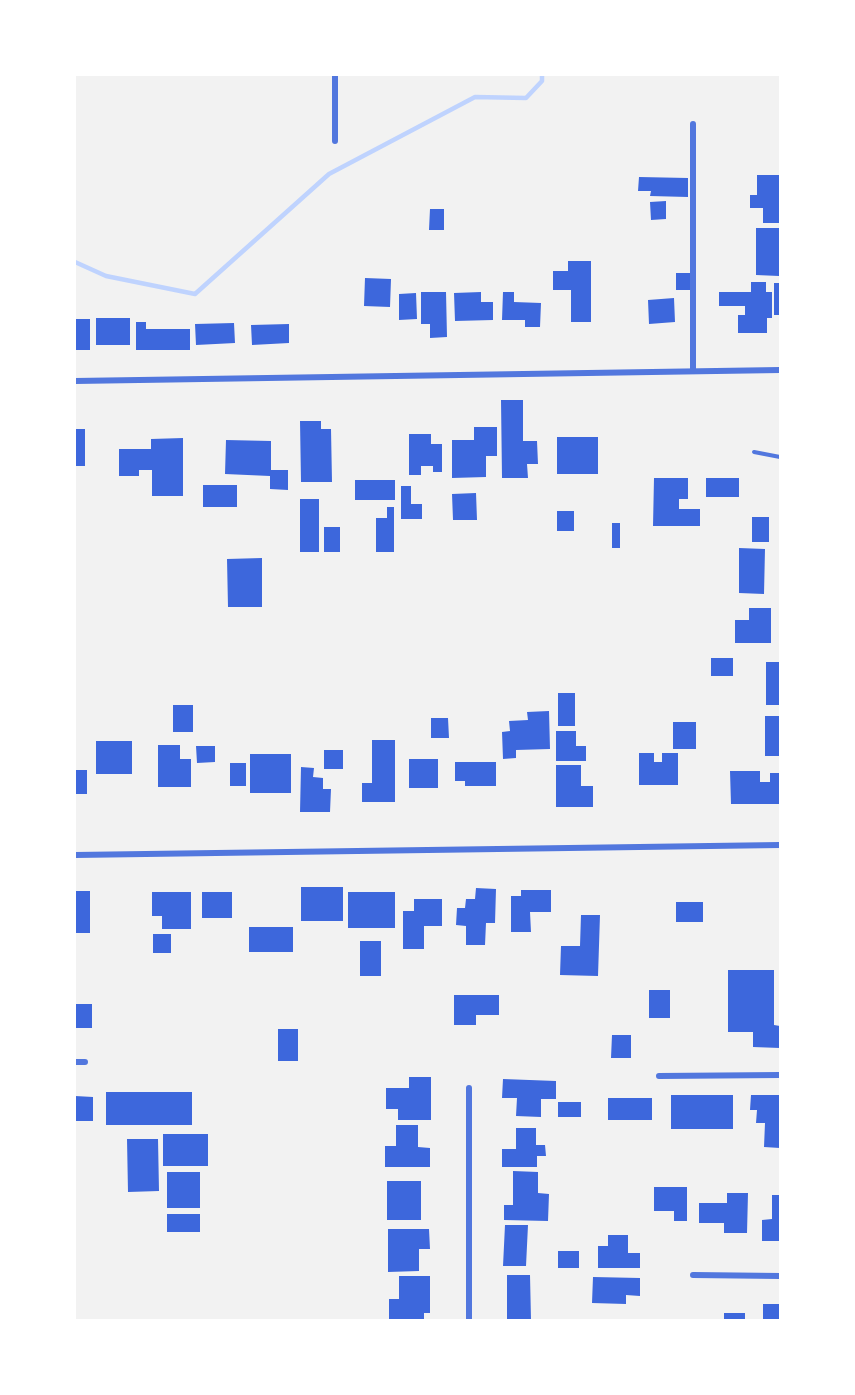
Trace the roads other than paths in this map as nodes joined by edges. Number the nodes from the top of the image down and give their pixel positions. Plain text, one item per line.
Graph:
1 (335, 75) edge
2 (693, 124) dead end
3 (335, 141) dead end
4 (780, 370) edge
5 (693, 371) junction
6 (75, 381) edge
7 (754, 452) dead end
8 (780, 457) edge
9 (780, 845) edge
10 (75, 855) edge
11 (75, 1062) edge
12 (85, 1062) dead end
13 (780, 1075) edge
14 (659, 1076) dead end
15 (469, 1088) dead end
16 (693, 1275) dead end
17 (780, 1276) edge
18 (469, 1320) edge

1 - 3 street
2 - 5 street
4 - 5 street
5 - 6 street
7 - 8 lane
9 - 10 street
11 - 12 street
13 - 14 street
15 - 18 street
16 - 17 street

